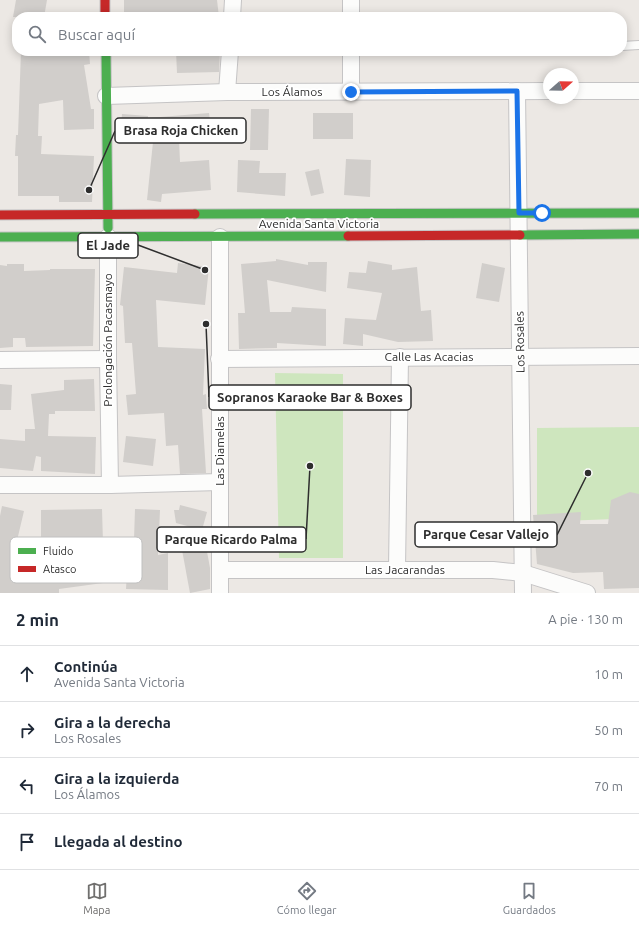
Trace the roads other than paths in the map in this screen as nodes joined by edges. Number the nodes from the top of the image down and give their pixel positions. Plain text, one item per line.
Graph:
1 (105, 0) edge
2 (233, 0) edge
3 (351, 0) edge
4 (105, 12) edge
5 (232, 12) edge
6 (351, 12) edge
7 (639, 45) edge
8 (627, 46) edge
9 (106, 56) edge
10 (230, 56) edge
11 (351, 56) edge
12 (517, 91) junction
13 (543, 91) edge
14 (579, 91) edge
15 (639, 91) edge
16 (227, 92) junction
17 (351, 92) junction
18 (106, 96) junction
19 (519, 213) junction
20 (639, 213) edge
21 (0, 214) edge
22 (108, 214) junction
23 (639, 234) edge
24 (519, 235) junction
25 (0, 237) edge
26 (108, 237) junction
27 (220, 237) junction
28 (639, 356) edge
29 (520, 357) junction
30 (219, 358) junction
31 (400, 358) junction
32 (108, 359) junction
33 (0, 360) edge
34 (220, 482) junction
35 (0, 485) edge
36 (110, 485) junction
37 (397, 569) junction
38 (220, 570) junction
39 (523, 573) junction
40 (220, 593) edge
41 (523, 593) edge
42 (587, 593) edge

1 - 4 main road
2 - 5 street
3 - 6 street
7 - 8 lane
9 - 18 main road, Prolongación Pacasmayo
10 - 16 street
11 - 17 street
12 - 13 street, Los Álamos
12 - 17 street, Los Álamos
12 - 19 street, Los Rosales
14 - 15 street
16 - 17 street, Los Álamos
16 - 18 street, Los Álamos
18 - 22 main road, Prolongación Pacasmayo
19 - 20 main road, Avenida Santa Victoria
19 - 22 main road, Avenida Santa Victoria
19 - 24 street, Los Rosales
21 - 22 main road, Avenida Santa Victoria
22 - 26 main road, Prolongación Pacasmayo
23 - 24 main road, Avenida Santa Victoria
24 - 27 main road, Avenida Santa Victoria
24 - 29 street, Los Rosales
25 - 26 main road, Avenida Santa Victoria
26 - 27 main road, Avenida Santa Victoria
26 - 32 street, Prolongación Pacasmayo
27 - 30 street, Las Diamelas
28 - 29 street, Calle Las Acacias
29 - 31 street, Calle Las Acacias
29 - 39 street, Los Rosales
30 - 31 street, Calle Las Acacias
30 - 34 street, Las Diamelas
31 - 37 street
32 - 33 street
32 - 36 street, Prolongación Pacasmayo
34 - 36 street
34 - 38 street, Las Diamelas
35 - 36 street
37 - 38 street, Las Jacarandas
37 - 39 street, Las Jacarandas
38 - 40 street, Las Diamelas
39 - 41 street, Los Rosales
39 - 42 street, Las Jacarandas

